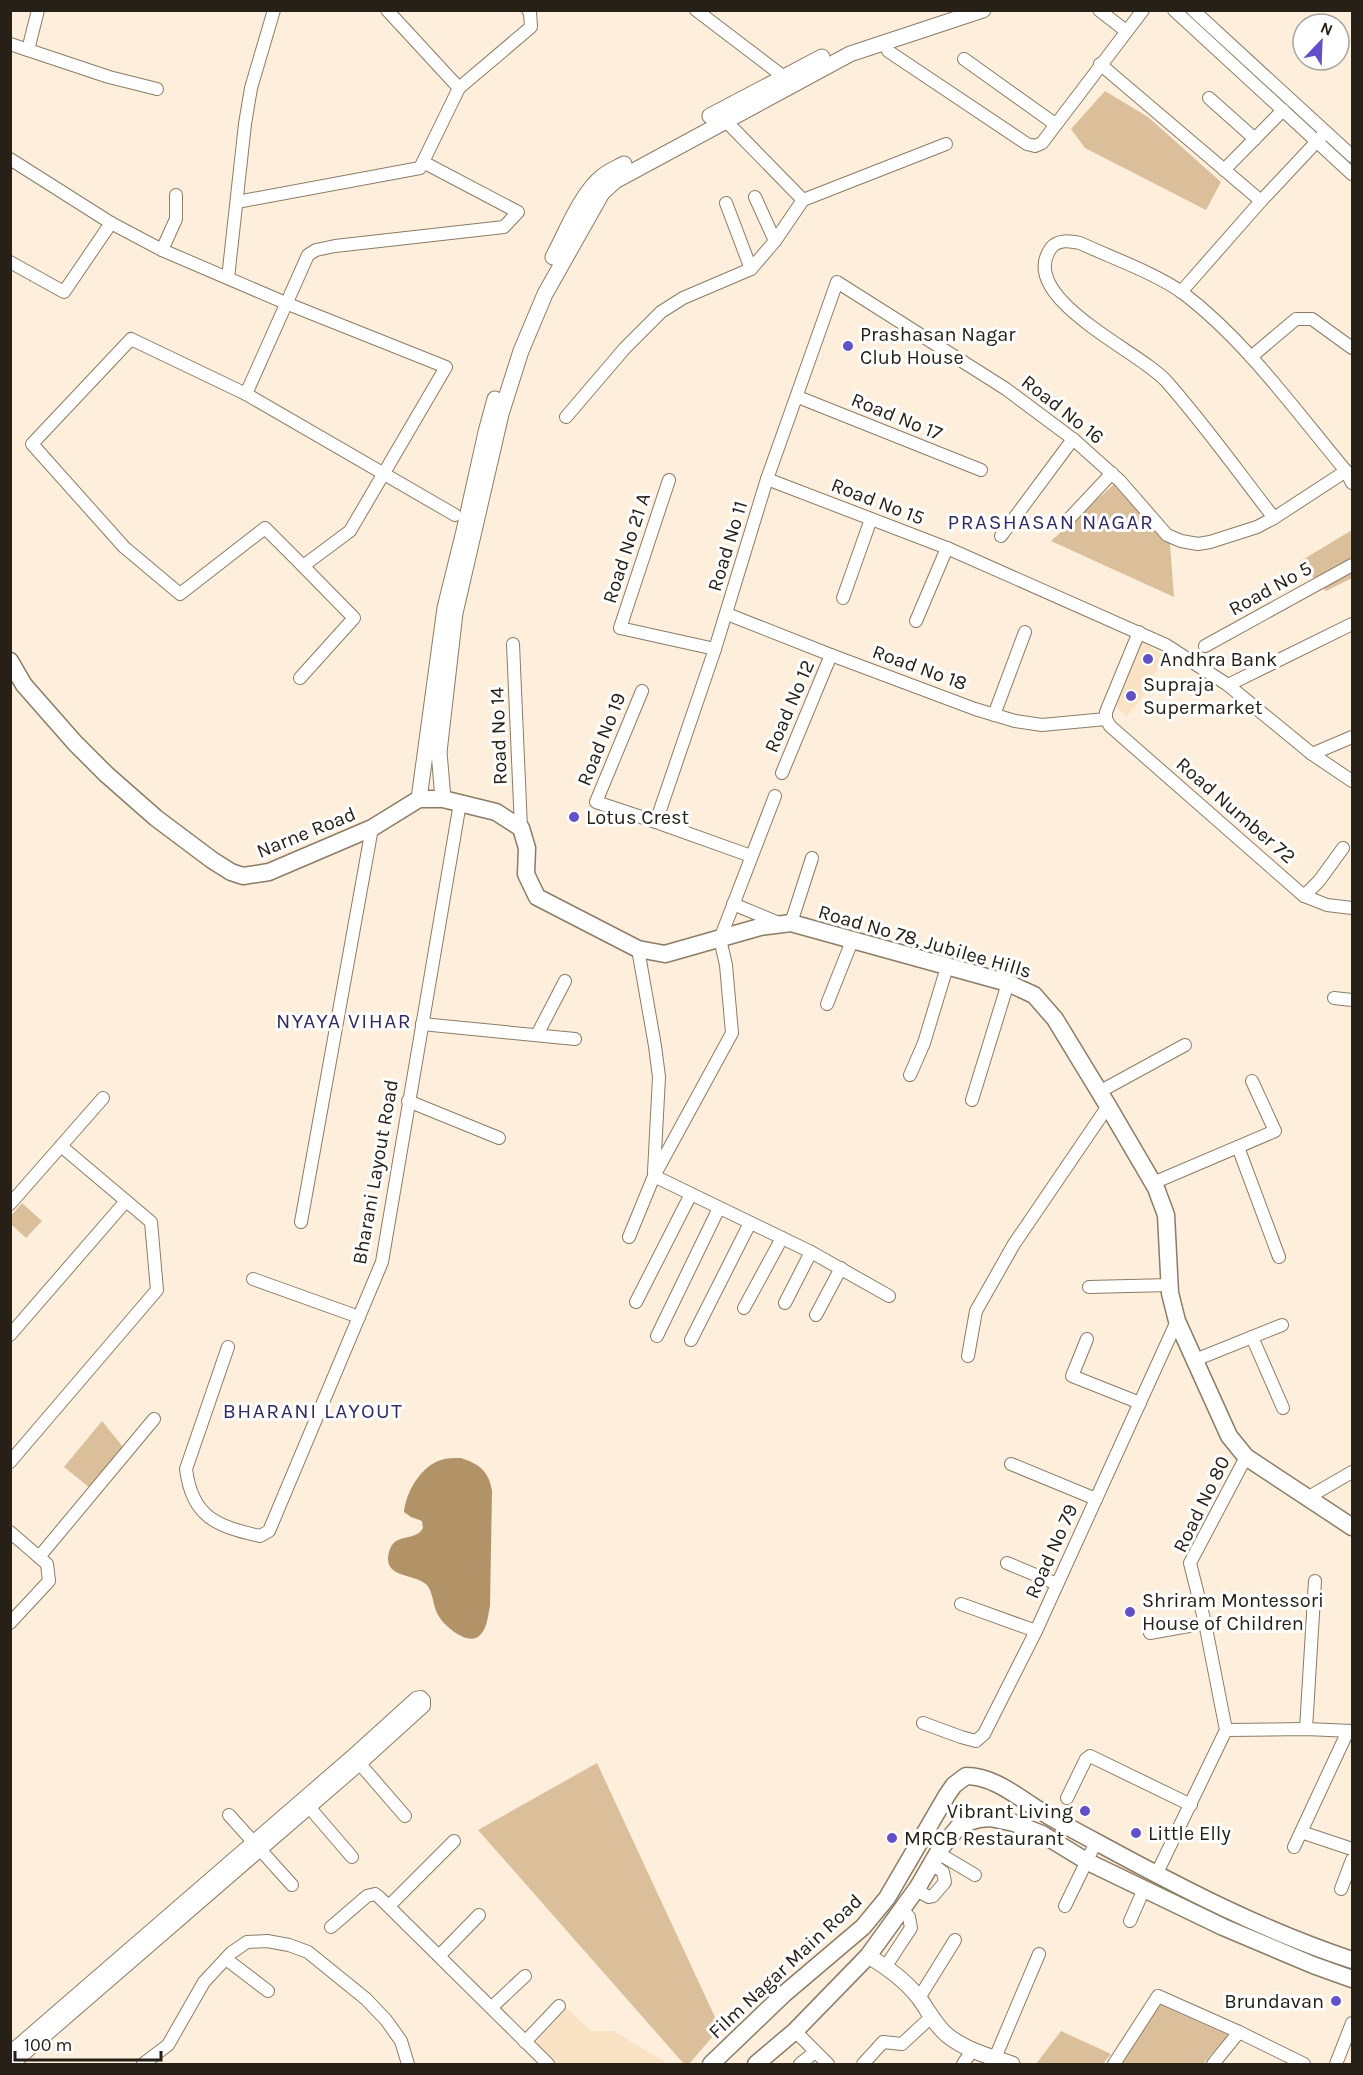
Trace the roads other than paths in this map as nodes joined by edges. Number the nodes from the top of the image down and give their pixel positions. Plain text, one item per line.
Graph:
1 (38, 10) edge
2 (274, 10) edge
3 (387, 10) edge
4 (528, 10) edge
5 (696, 10) edge
6 (950, 10) edge
7 (983, 10) edge
8 (1099, 10) edge
9 (1143, 10) edge
10 (1174, 10) edge
11 (1193, 10) edge
12 (1126, 31) junction
13 (10, 44) edge
14 (28, 50) junction
15 (888, 51) dead end
16 (964, 59) dead end
17 (1100, 64) junction
18 (784, 77) junction
19 (459, 88) junction
20 (157, 89) dead end
21 (1209, 98) dead end
22 (1282, 110) junction
23 (721, 116) junction
24 (1055, 124) junction
25 (1326, 132) junction
26 (1255, 139) junction
27 (1317, 141) junction
28 (946, 144) dead end
29 (1353, 156) edge
30 (10, 159) edge
31 (423, 162) junction
32 (1224, 170) junction
33 (1353, 174) edge
34 (176, 195) dead end
35 (755, 197) dead end
36 (803, 200) junction
37 (1261, 201) junction
38 (237, 202) junction
39 (726, 203) dead end
40 (111, 223) junction
41 (775, 241) junction
42 (162, 250) junction
43 (10, 262) edge
44 (751, 269) junction
45 (228, 278) junction
46 (837, 282) joint
47 (1181, 292) junction
48 (288, 304) junction
49 (1353, 348) edge
50 (1251, 357) junction
51 (246, 394) junction
52 (798, 397) junction
53 (566, 417) dead end
54 (1073, 439) junction
55 (981, 470) dead end
56 (1346, 471) junction
57 (383, 473) junction
58 (1112, 473) junction
59 (767, 479) junction
60 (669, 480) dead end
61 (1353, 483) edge
62 (455, 515) dead end
63 (1274, 518) junction
64 (871, 519) junction
65 (1068, 520) dead end
66 (1001, 536) dead end
67 (948, 548) junction
68 (1353, 565) edge
69 (303, 566) junction
70 (843, 598) dead end
71 (727, 614) junction
72 (916, 621) dead end
73 (1353, 624) edge
74 (1025, 632) dead end
75 (1139, 632) junction
76 (513, 644) dead end
77 (1205, 646) dead end
78 (716, 649) junction
79 (831, 655) junction
80 (10, 661) edge
81 (300, 678) dead end
82 (17, 682) edge
83 (1228, 685) junction
84 (642, 691) dead end
85 (994, 715) junction
86 (1106, 719) junction
87 (1353, 737) edge
88 (1312, 754) junction
89 (782, 773) dead end
90 (1353, 781) edge
91 (775, 796) dead end
92 (419, 799) junction
93 (443, 799) junction
94 (460, 803) junction
95 (656, 822) junction
96 (372, 828) junction
97 (521, 828) junction
98 (1343, 848) dead end
99 (751, 856) junction
100 (812, 858) dead end
101 (1304, 896) junction
102 (733, 904) junction
103 (1353, 908) edge
104 (787, 924) junction
105 (720, 939) junction
106 (852, 941) junction
107 (638, 949) junction
108 (947, 967) junction
109 (565, 981) dead end
110 (1008, 983) junction
111 (1334, 998) dead end
112 (1353, 1000) edge
113 (827, 1004) dead end
114 (422, 1024) junction
115 (537, 1035) junction
116 (575, 1039) dead end
117 (1185, 1046) dead end
118 (910, 1075) dead end
119 (1252, 1081) dead end
120 (103, 1098) dead end
121 (1103, 1099) junction
122 (972, 1100) dead end
123 (408, 1101) junction
124 (499, 1138) dead end
125 (61, 1146) junction
126 (1238, 1147) junction
127 (654, 1176) junction
128 (1153, 1183) junction
129 (691, 1194) junction
130 (126, 1201) junction
131 (10, 1204) edge
132 (719, 1208) junction
133 (301, 1222) dead end
134 (750, 1223) junction
135 (629, 1237) dead end
136 (782, 1238) junction
137 (811, 1252) junction
138 (1279, 1257) dead end
139 (841, 1269) junction
140 (253, 1279) dead end
141 (1170, 1285) junction
142 (1089, 1287) dead end
143 (889, 1296) dead end
144 (636, 1302) dead end
145 (785, 1303) dead end
146 (744, 1308) dead end
147 (816, 1315) dead end
148 (359, 1317) junction
149 (1176, 1321) junction
150 (1282, 1325) dead end
151 (10, 1335) edge
152 (657, 1336) dead end
153 (1252, 1336) junction
154 (1087, 1339) dead end
155 (691, 1340) dead end
156 (228, 1347) dead end
157 (968, 1356) dead end
158 (1195, 1360) junction
159 (1140, 1403) junction
160 (1283, 1408) dead end
161 (154, 1419) dead end
162 (1246, 1457) junction
163 (10, 1462) edge
164 (1011, 1464) dead end
165 (1353, 1472) edge
166 (1306, 1498) junction
167 (1096, 1499) junction
168 (1353, 1527) edge
169 (10, 1532) edge
170 (39, 1557) junction
171 (1007, 1563) dead end
172 (1315, 1581) dead end
173 (1057, 1584) junction
174 (961, 1604) dead end
175 (10, 1623) edge
176 (1205, 1623) junction
177 (1036, 1631) junction
178 (1150, 1633) dead end
179 (923, 1723) dead end
180 (1306, 1729) junction
181 (1226, 1730) junction
182 (1350, 1731) edge
183 (360, 1764) junction
184 (1067, 1798) dead end
185 (1191, 1805) junction
186 (309, 1807) junction
187 (229, 1815) dead end
188 (405, 1816) dead end
189 (1301, 1832) junction
190 (454, 1841) dead end
191 (1096, 1842) junction
192 (256, 1846) junction
193 (1294, 1847) dead end
194 (1353, 1849) edge
195 (352, 1857) dead end
196 (935, 1859) junction
197 (1353, 1860) edge
198 (1088, 1862) junction
199 (1157, 1873) junction
200 (975, 1875) dead end
201 (292, 1885) dead end
202 (1144, 1889) junction
203 (1341, 1889) dead end
204 (389, 1906) junction
205 (1065, 1906) dead end
206 (902, 1909) junction
207 (479, 1915) dead end
208 (1130, 1921) dead end
209 (331, 1927) dead end
210 (955, 1940) dead end
211 (1040, 1954) dead end
212 (439, 1956) junction
213 (868, 1956) junction
214 (226, 1959) junction
215 (1353, 1960) edge
216 (886, 1966) junction
217 (525, 1976) dead end
218 (1353, 1979) edge
219 (268, 1991) dead end
220 (919, 1998) junction
221 (559, 2006) dead end
222 (492, 2007) junction
223 (931, 2017) junction
224 (1353, 2023) edge
225 (795, 2031) junction
226 (1239, 2032) junction
227 (525, 2042) junction
228 (973, 2049) junction
229 (10, 2052) edge
230 (815, 2052) junction
231 (995, 2058) junction
232 (13, 2064) edge
233 (143, 2064) edge
234 (408, 2064) edge
235 (548, 2064) edge
236 (711, 2064) edge
237 (756, 2064) edge
238 (800, 2064) edge
239 (828, 2064) edge
240 (863, 2064) edge
241 (963, 2064) edge
242 (1012, 2064) edge
243 (1114, 2064) edge
244 (1213, 2064) edge
245 (1304, 2064) edge
246 (1336, 2064) edge

1 - 14 street
2 - 38 street
3 - 19 street
4 - 19 street
5 - 18 street
6 - 18 street
7 - 23 street
8 - 12 street
9 - 12 street
10 - 22 street
11 - 25 street
12 - 17 street
13 - 14 street
14 - 20 street
15 - 24 street
16 - 24 street
17 - 24 street
17 - 32 street
18 - 23 street
19 - 31 street
21 - 26 street
22 - 26 street
22 - 27 street
23 - 36 street
23 - 92 street
23 - 93 street
25 - 27 street
25 - 29 street
26 - 32 street
27 - 33 street
27 - 37 street
28 - 36 street
30 - 40 street
31 - 38 street
31 - 48 street
32 - 37 street
34 - 42 street
35 - 41 street
36 - 41 street
37 - 47 street
38 - 45 street
39 - 44 street
40 - 42 street
40 - 43 street
41 - 44 street
42 - 45 street
44 - 53 street
45 - 48 street
46 - 52 street, Road No 11
46 - 54 street, Road No 16
47 - 50 street
47 - 63 street
48 - 51 street
48 - 57 street
49 - 50 street
50 - 56 street
51 - 57 street
51 - 69 street
52 - 55 street, Road No 17
52 - 59 street, Road No 11
54 - 58 street, Road No 16
54 - 66 street
56 - 61 street
56 - 63 street, Road No 16
57 - 62 street
57 - 69 street
58 - 63 street, Road No 16
58 - 65 street
59 - 64 street, Road No 15
59 - 71 street, Road No 11
60 - 78 street, Road No 21 A
64 - 67 street, Road No 15
64 - 70 street
67 - 72 street
67 - 75 street, Road No 15
68 - 77 street, Road No 5
69 - 81 street
71 - 78 street, Road No 11
71 - 79 street, Road No 18
73 - 83 street
74 - 85 street
75 - 83 street, Road No 15
75 - 86 street
76 - 97 street, Road No 14
78 - 95 street, Road No 11
79 - 85 street, Road No 18
79 - 89 street, Road No 12
80 - 82 main road, Narne Road
82 - 96 main road, Narne Road
83 - 88 street, Road No 15
84 - 95 street, Road No 19
85 - 86 street, Road No 18
86 - 101 street, Road Number 72
87 - 88 street
88 - 90 street, Road No 15
91 - 99 street
92 - 93 main road
92 - 96 main road, Narne Road
93 - 94 main road
94 - 97 main road
94 - 114 street, Bharani Layout Road
95 - 99 street
96 - 133 street
97 - 107 main road, Road No 78, Jubilee Hills
98 - 101 street
99 - 102 street
100 - 104 street
101 - 103 street, Road Number 72
102 - 104 street
102 - 105 street
104 - 105 main road, Road No 78, Jubilee Hills
104 - 106 main road, Road No 78, Jubilee Hills
105 - 107 main road, Road No 78, Jubilee Hills
105 - 127 street
106 - 108 main road, Road No 78, Jubilee Hills
106 - 113 street
107 - 127 street
108 - 110 main road, Road No 78, Jubilee Hills
108 - 118 street
109 - 115 street
110 - 121 main road, Road No 78, Jubilee Hills
110 - 122 street
111 - 112 street
114 - 115 street
114 - 123 street, Bharani Layout Road
115 - 116 street
117 - 121 street
119 - 126 street
120 - 125 street
121 - 128 main road, Road No 78, Jubilee Hills
121 - 157 street
123 - 124 street
123 - 148 street, Bharani Layout Road
125 - 130 street
125 - 131 street
126 - 128 street
126 - 138 street
127 - 129 street
127 - 135 street
128 - 141 main road, Road No 78, Jubilee Hills
129 - 132 street
129 - 144 street
130 - 151 street
130 - 163 street
132 - 134 street
132 - 152 street
134 - 136 street
134 - 155 street
136 - 137 street
136 - 146 street
137 - 139 street
137 - 145 street
139 - 143 street
139 - 147 street
140 - 148 street
141 - 142 street
141 - 149 main road, Road No 78, Jubilee Hills
148 - 156 street, Bharani Layout Road
149 - 158 main road, Road No 78, Jubilee Hills
149 - 159 street, Road No 79
150 - 153 street
153 - 158 street
153 - 160 street
154 - 159 street
158 - 162 main road, Road No 78, Jubilee Hills
159 - 167 street, Road No 79
161 - 170 street
162 - 166 main road, Road No 78, Jubilee Hills
162 - 176 street, Road No 80
164 - 167 street
165 - 166 street
166 - 168 main road, Road No 78, Jubilee Hills
167 - 173 street, Road No 79
169 - 170 street
170 - 175 street
171 - 173 street
172 - 180 street
173 - 177 street, Road No 79
174 - 177 street
176 - 178 street
176 - 181 street, Road No 80
177 - 179 street, Road No 79
180 - 181 street
180 - 182 street
181 - 185 street
182 - 189 street
183 - 186 street
183 - 188 street
183 - 192 street
184 - 185 street
185 - 199 street
186 - 192 street
186 - 195 street
187 - 192 street
189 - 193 street
189 - 194 street
190 - 204 street
191 - 198 street
191 - 199 main road, Film Nagar Main Road
191 - 236 main road, Film Nagar Main Road
192 - 201 street
192 - 229 street
192 - 232 street
196 - 198 main road
196 - 200 street
196 - 206 main road
197 - 203 street
198 - 202 main road
198 - 205 street
199 - 215 main road, Film Nagar Main Road
202 - 208 street
202 - 218 main road
204 - 209 street
204 - 212 street
206 - 213 main road
206 - 216 street
207 - 212 street
210 - 220 street
211 - 231 street
212 - 222 street
213 - 216 street
213 - 225 main road
214 - 219 street
214 - 233 street
214 - 234 street
216 - 220 street
217 - 222 street
220 - 223 street
221 - 227 street
222 - 227 street
223 - 228 street
223 - 240 street
224 - 246 street
225 - 230 street
225 - 237 main road
226 - 243 street
226 - 244 street
226 - 245 street
227 - 235 street
228 - 231 street
228 - 241 street
230 - 238 street
230 - 239 street
231 - 242 street

